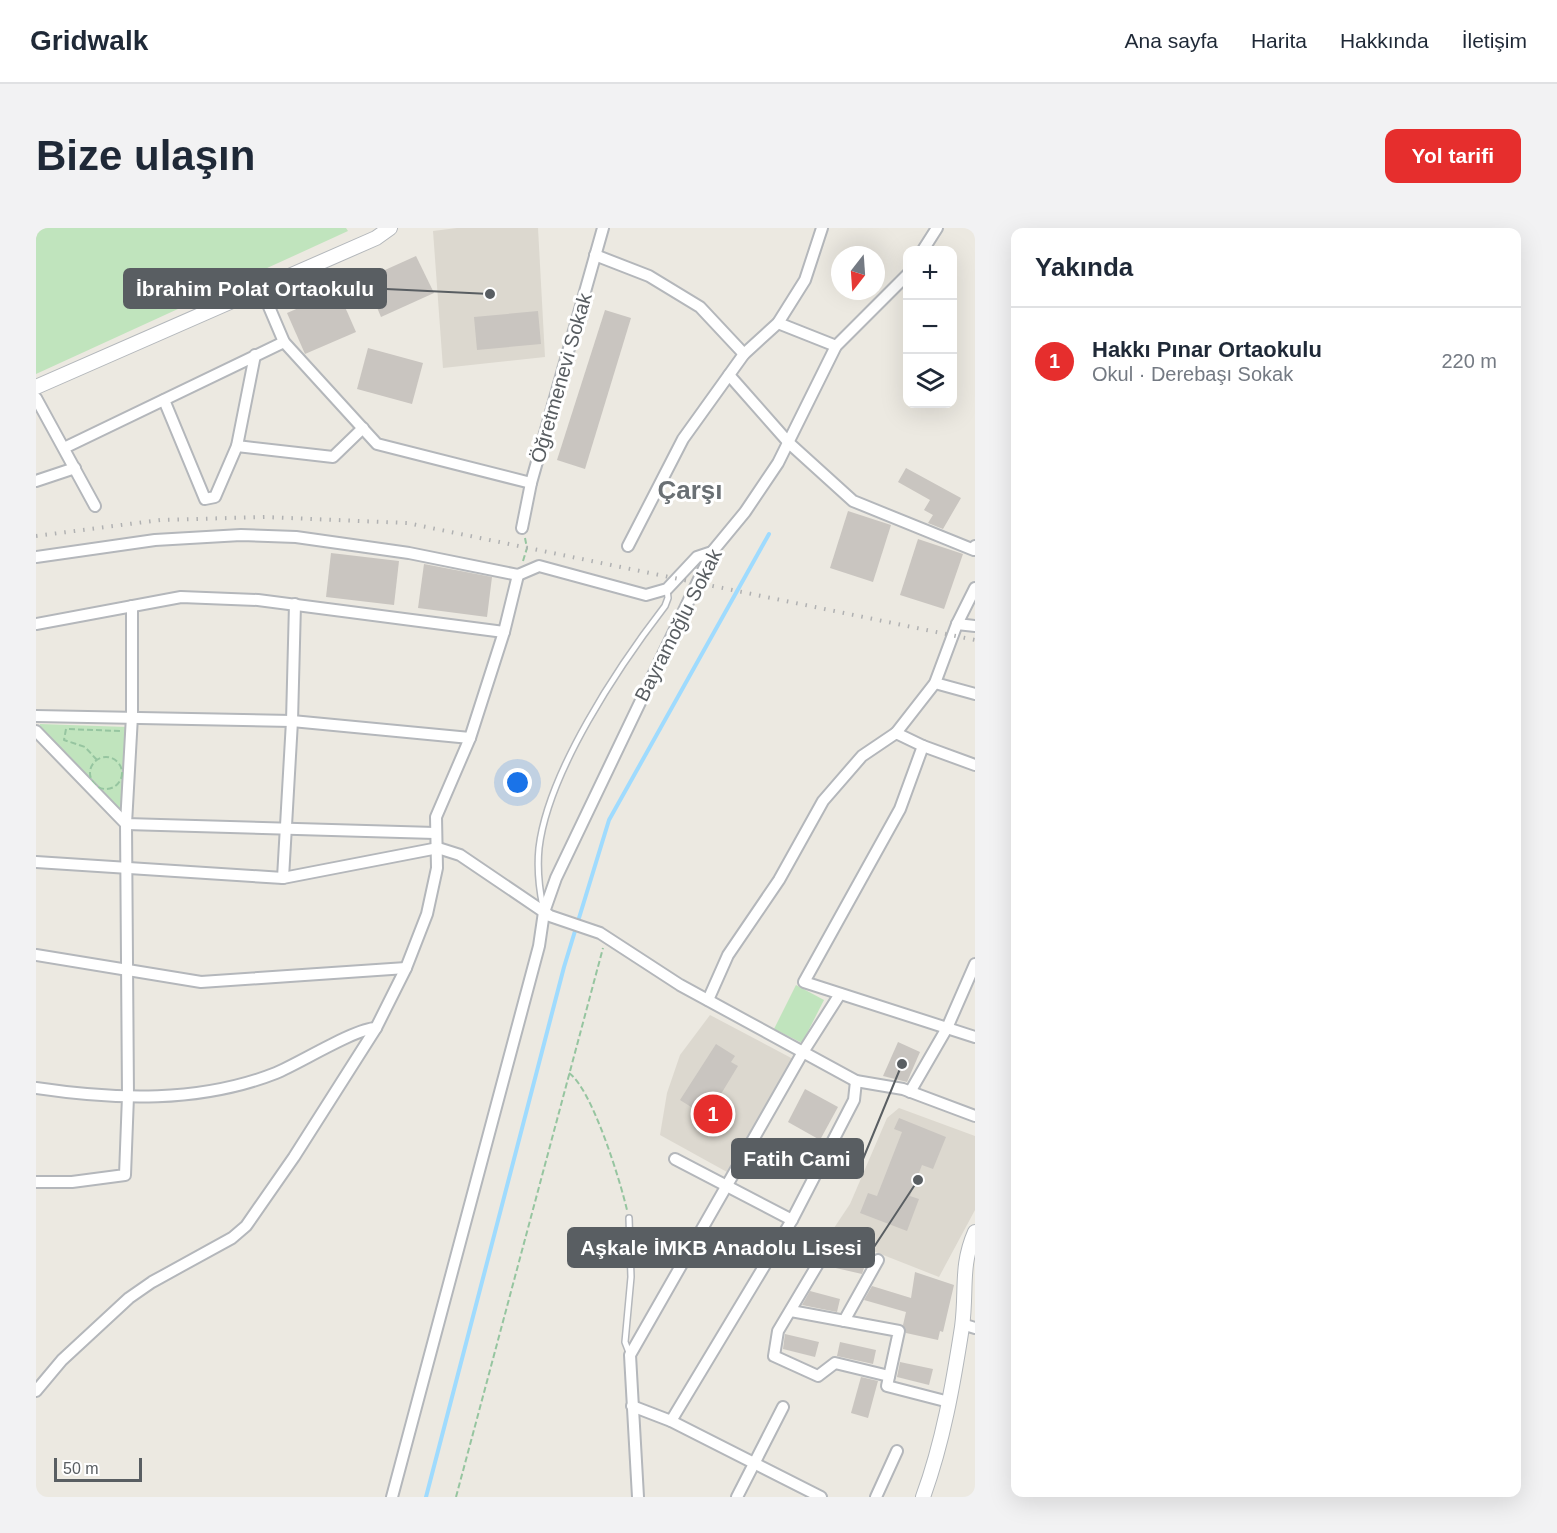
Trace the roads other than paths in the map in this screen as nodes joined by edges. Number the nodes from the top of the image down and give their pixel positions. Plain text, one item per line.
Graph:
1 (390, 228) edge
2 (603, 228) edge
3 (822, 228) edge
4 (937, 228) edge
5 (926, 246) edge
6 (595, 255) junction
7 (903, 279) edge
8 (261, 288) junction
9 (778, 322) junction
10 (284, 342) junction
11 (836, 346) junction
12 (744, 354) junction
13 (255, 355) junction
14 (729, 375) junction
15 (36, 387) edge
16 (36, 398) edge
17 (164, 400) junction
18 (363, 428) junction
19 (789, 443) junction
20 (237, 446) junction
21 (64, 448) junction
22 (75, 468) junction
23 (36, 481) edge
24 (531, 483) junction
25 (95, 506) dead end
26 (522, 528) road end
27 (628, 546) dead end
28 (975, 546) edge
29 (712, 552) junction
30 (36, 557) edge
31 (518, 575) junction
32 (975, 588) edge
33 (667, 589) junction
34 (295, 604) junction
35 (132, 606) junction
36 (36, 624) edge
37 (957, 624) junction
38 (975, 626) edge
39 (504, 632) junction
40 (935, 683) junction
41 (975, 694) edge
42 (36, 716) edge
43 (132, 717) junction
44 (292, 721) junction
45 (36, 731) edge
46 (896, 733) junction
47 (470, 738) junction
48 (923, 746) junction
49 (975, 765) edge
50 (126, 824) junction
51 (285, 827) junction
52 (435, 833) junction
53 (438, 848) junction
54 (36, 862) edge
55 (128, 870) junction
56 (283, 878) junction
57 (547, 914) junction
58 (36, 955) edge
59 (975, 964) edge
60 (126, 968) junction
61 (406, 968) junction
62 (840, 994) junction
63 (708, 1000) junction
64 (376, 1028) junction
65 (947, 1028) junction
66 (975, 1037) edge
67 (803, 1052) junction
68 (856, 1082) junction
69 (36, 1088) edge
70 (910, 1092) junction
71 (128, 1096) junction
72 (975, 1116) edge
73 (675, 1159) dead end
74 (36, 1182) edge
75 (727, 1188) junction
76 (629, 1218) road end
77 (792, 1220) junction
78 (975, 1232) edge
79 (828, 1247) dead end
80 (878, 1260) dead end
81 (791, 1311) junction
82 (844, 1321) junction
83 (969, 1326) edge
84 (630, 1355) junction
85 (889, 1376) junction
86 (36, 1391) edge
87 (949, 1402) junction
88 (632, 1406) junction
89 (783, 1407) dead end
90 (670, 1421) junction
91 (897, 1451) dead end
92 (755, 1464) junction
93 (806, 1494) edge
94 (392, 1497) edge
95 (638, 1497) edge
96 (737, 1497) edge
97 (821, 1497) edge
98 (876, 1497) edge
99 (923, 1497) edge

1 - 8 street
2 - 6 street, Öğretmenevi Sokak
3 - 9 street
4 - 5 street
6 - 12 street
6 - 24 street, Öğretmenevi Sokak
7 - 11 street, Bayramoğlu Sokak
8 - 10 street
8 - 15 street
9 - 11 street
9 - 12 street
10 - 13 street
10 - 18 street
11 - 19 street, Bayramoğlu Sokak
12 - 14 street
13 - 17 street
13 - 20 street
14 - 19 street
14 - 27 street
16 - 21 street
17 - 20 street
17 - 21 street
18 - 20 street
18 - 24 street
19 - 28 street
19 - 29 street, Bayramoğlu Sokak
21 - 22 street
22 - 23 street
22 - 25 street
24 - 26 street, Öğretmenevi Sokak
29 - 33 street
29 - 57 street, Bayramoğlu Sokak
30 - 31 street
31 - 33 street
31 - 39 street
32 - 37 street
33 - 57 lane
34 - 35 street
34 - 39 street
34 - 44 street
35 - 36 street
35 - 43 street
37 - 38 street
37 - 40 street
39 - 47 street
40 - 41 street
40 - 46 street
42 - 43 street
43 - 44 street
43 - 50 street
44 - 47 street
44 - 51 street
45 - 50 street
46 - 48 street
46 - 63 street
47 - 52 street
48 - 49 street
48 - 62 street
50 - 51 street
50 - 55 street
51 - 52 street
51 - 56 street
52 - 53 street
53 - 56 street
53 - 57 street
53 - 61 street
54 - 55 street
55 - 56 street
55 - 60 street
57 - 63 street
57 - 94 street, Bayramoğlu Sokak
58 - 60 street
59 - 65 street
60 - 61 street
60 - 71 street
61 - 64 street
62 - 65 street
62 - 67 street
63 - 67 street
64 - 71 street
64 - 86 street
65 - 66 street
65 - 70 street
67 - 68 street
67 - 75 street
68 - 70 street
68 - 77 street
69 - 71 street
70 - 72 street
71 - 74 street
73 - 75 street
75 - 77 street
75 - 84 street
76 - 84 lane
77 - 90 street
78 - 83 street
79 - 81 street
80 - 82 street
81 - 82 street
81 - 85 street
82 - 85 street
83 - 87 street
84 - 88 street
85 - 87 street
87 - 99 street
88 - 90 street
88 - 95 street
89 - 92 street
90 - 92 street
91 - 98 street
92 - 93 street
92 - 96 street
93 - 97 street

